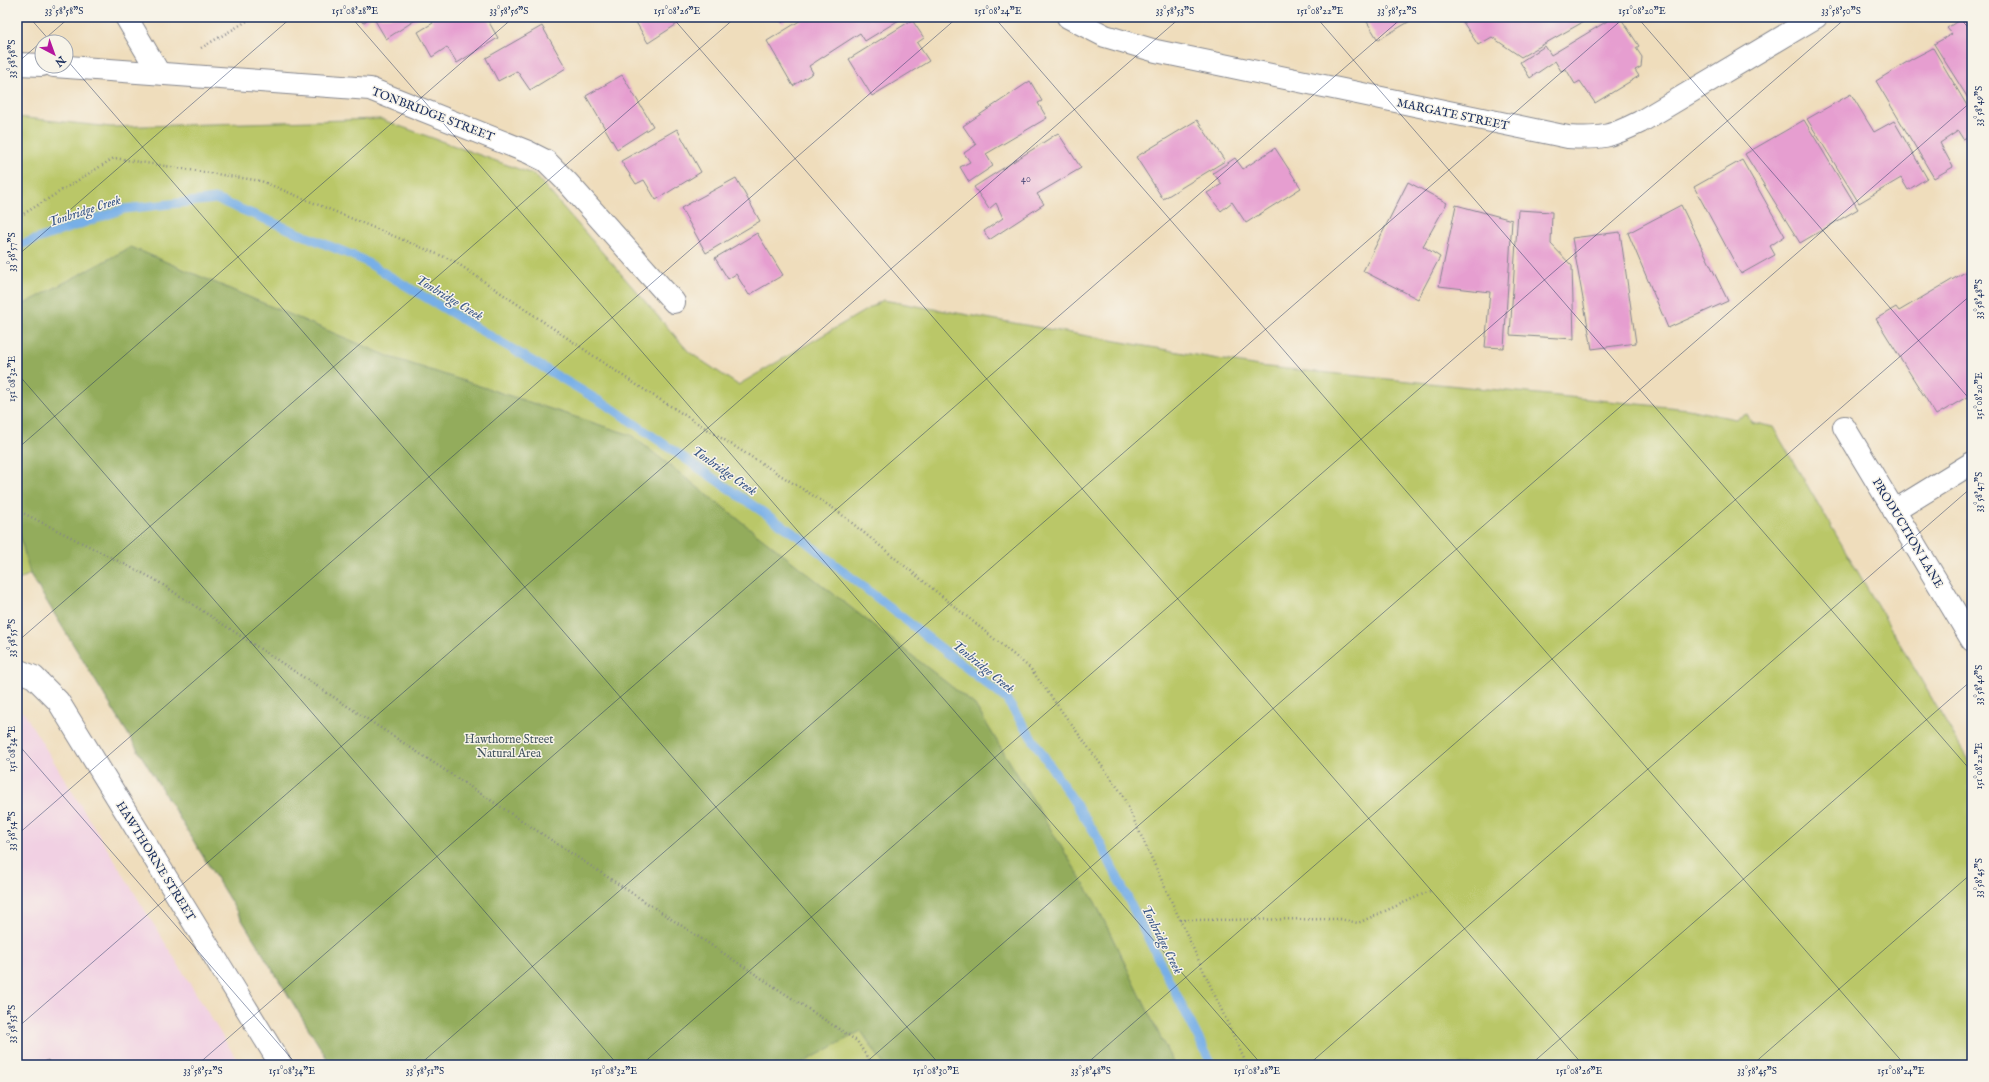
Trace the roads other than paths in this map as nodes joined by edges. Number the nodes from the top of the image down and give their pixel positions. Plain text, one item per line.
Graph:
1 (126, 17) edge
2 (1068, 17) edge
3 (1816, 17) edge
4 (17, 64) edge
5 (34, 65) edge
6 (74, 67) edge
7 (160, 73) junction
8 (674, 302) dead end
9 (1844, 427) dead end
10 (1972, 463) edge
11 (1894, 511) junction
12 (1972, 640) edge
13 (17, 670) edge
14 (281, 1065) edge

1 - 7 street
2 - 3 street, MARGATE STREET
4 - 5 street
6 - 7 street, TONBRIDGE STREET
7 - 8 street, TONBRIDGE STREET
9 - 11 street, PRODUCTION LANE
10 - 11 street
11 - 12 street, PRODUCTION LANE
13 - 14 street, HAWTHORNE STREET

